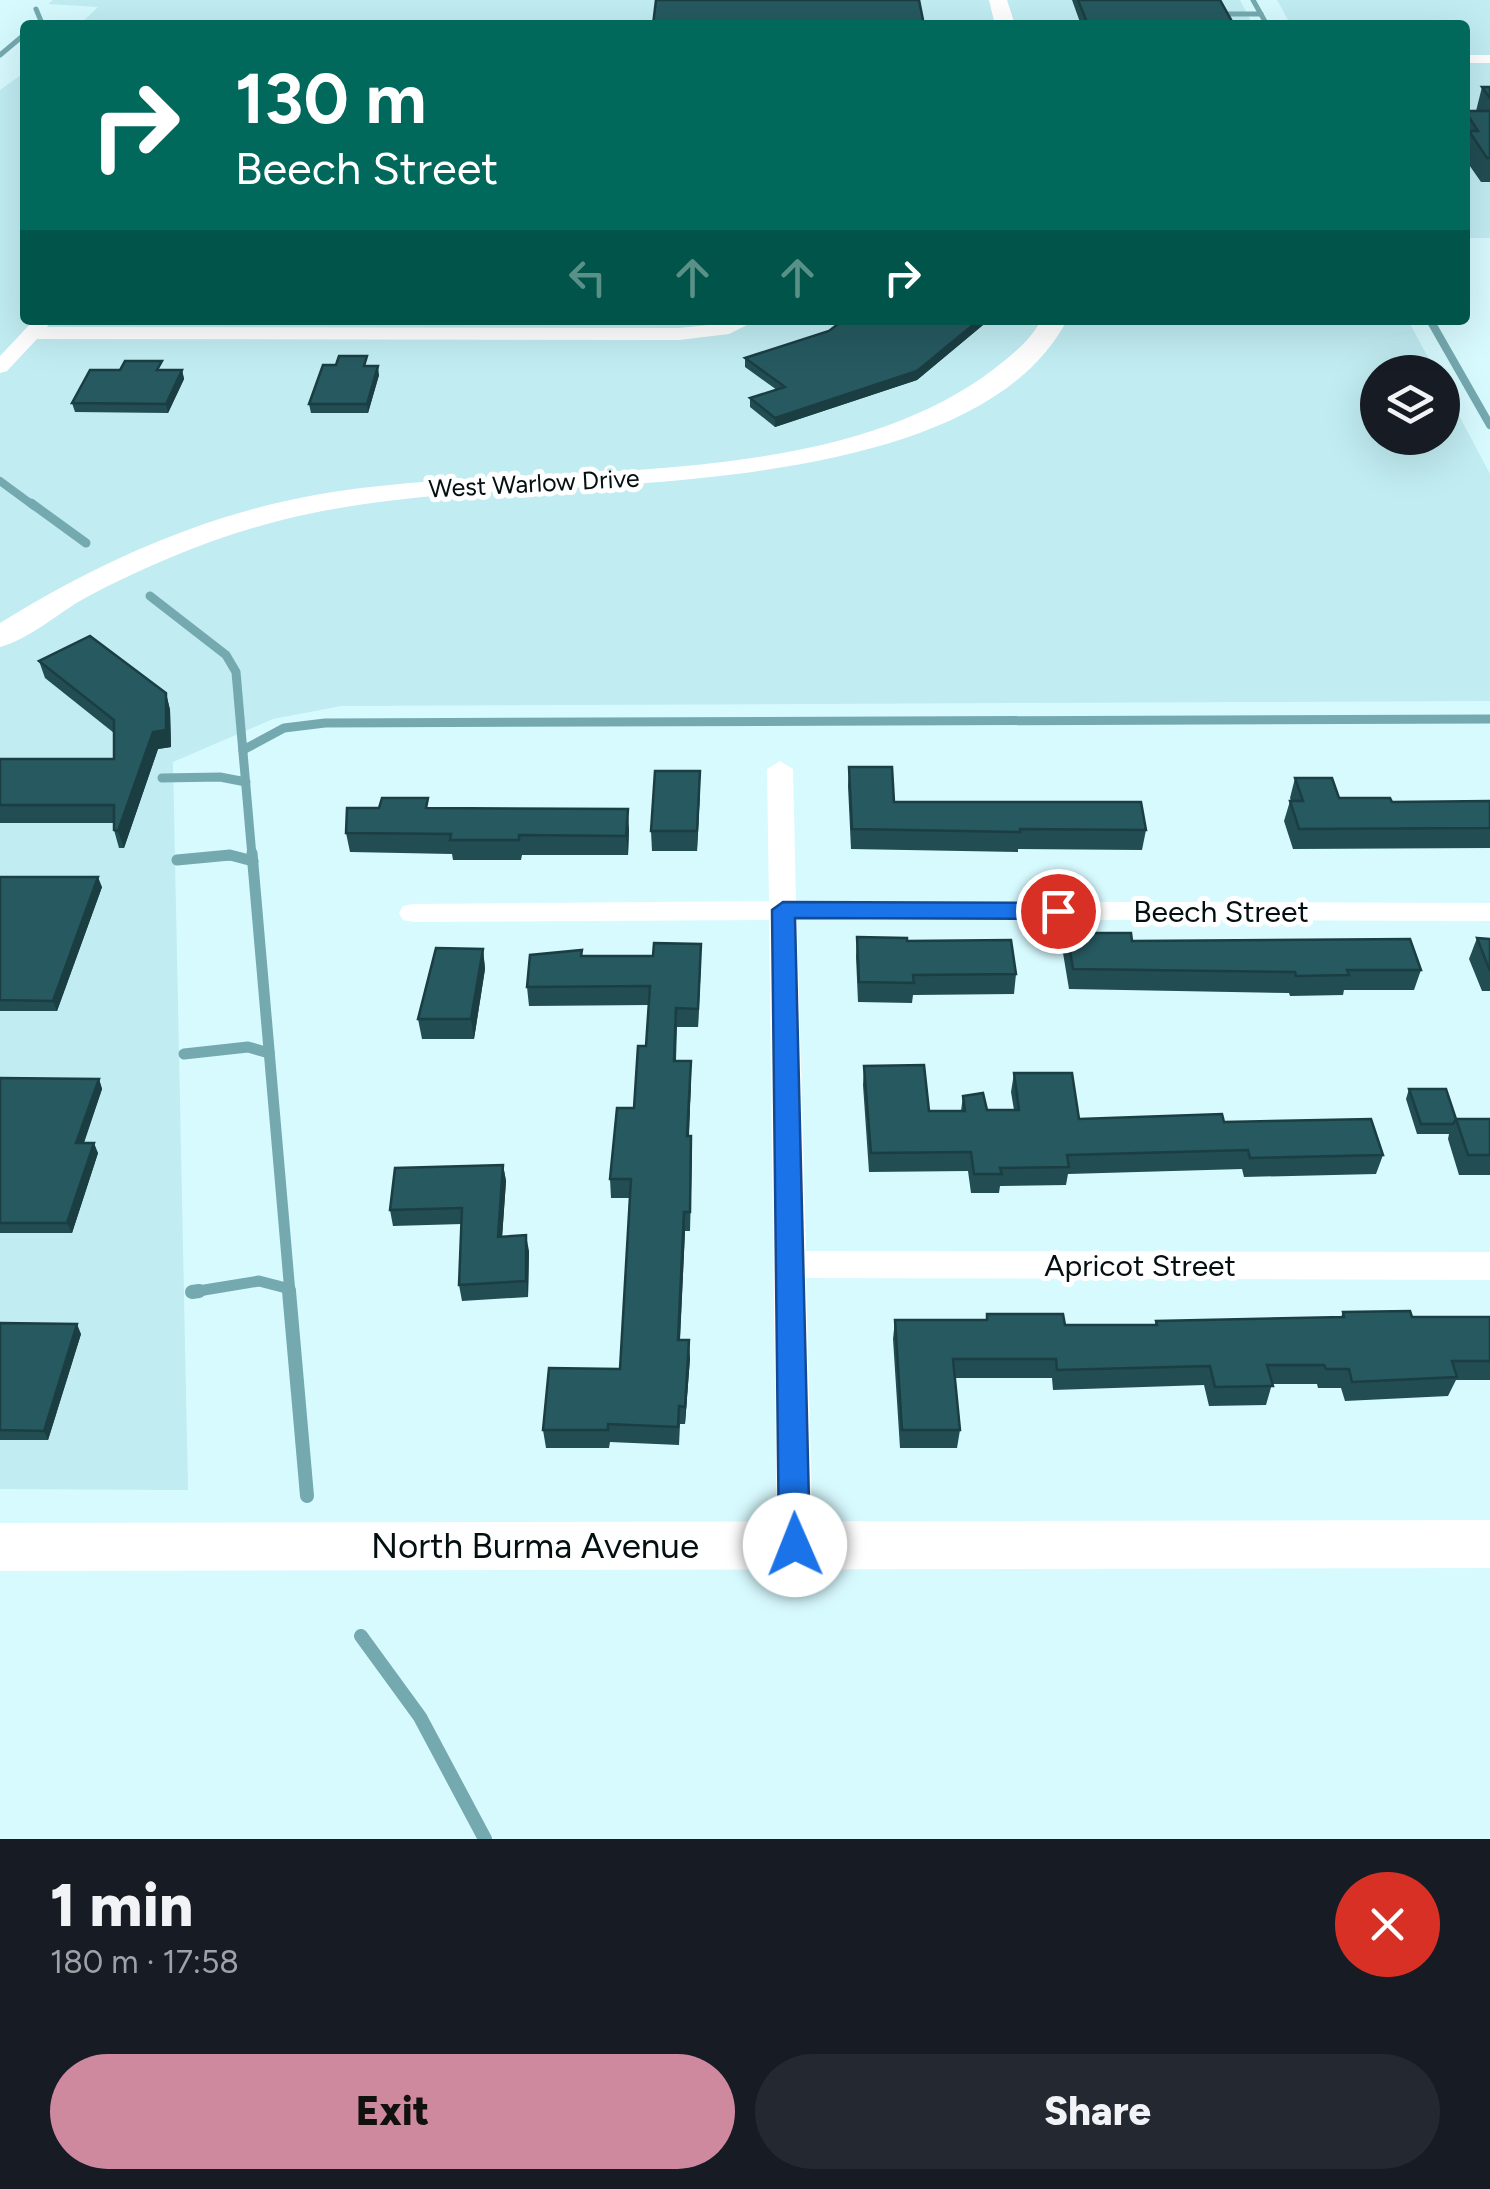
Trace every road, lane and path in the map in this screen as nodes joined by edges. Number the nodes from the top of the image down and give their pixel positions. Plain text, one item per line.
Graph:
1 (735, 325) edge
2 (1050, 325) edge
3 (38, 327) edge
4 (0, 368) edge
5 (6, 626) edge
6 (780, 769) dead end
7 (783, 910) junction
8 (1490, 912) edge
9 (412, 913) dead end
10 (790, 1264) junction
11 (1490, 1266) edge
12 (1490, 1544) edge
13 (795, 1545) junction
14 (0, 1547) edge

1 - 3 street
2 - 5 street, West Warlow Drive
3 - 4 street
6 - 7 street
7 - 8 street, Beech Street
7 - 9 street, Beech Street
7 - 10 street
10 - 11 street, Apricot Street
10 - 13 street
12 - 13 street, North Burma Avenue
13 - 14 street, North Burma Avenue

